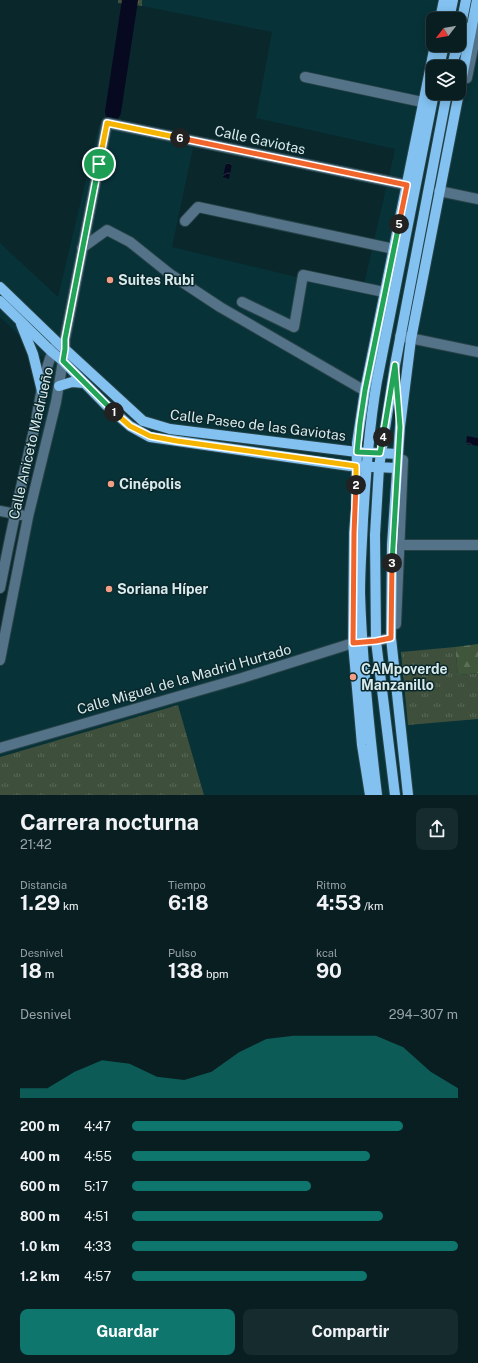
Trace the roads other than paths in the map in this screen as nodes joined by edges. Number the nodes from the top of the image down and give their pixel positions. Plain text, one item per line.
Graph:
1 (466, 0) edge
2 (477, 0) edge
3 (450, 1) edge
4 (444, 12) edge
5 (448, 12) edge
6 (449, 12) edge
7 (464, 12) edge
8 (476, 19) edge
9 (433, 52) edge
10 (456, 52) edge
11 (455, 55) junction
12 (472, 59) edge
13 (454, 60) edge
14 (305, 77) dead end
15 (433, 100) edge
16 (446, 100) edge
17 (422, 102) junction
18 (407, 185) junction
19 (441, 192) junction
20 (478, 199) edge
21 (186, 221) dead end
22 (82, 248) junction
23 (394, 249) junction
24 (0, 288) edge
25 (384, 292) junction
26 (0, 301) edge
27 (242, 302) dead end
28 (20, 320) junction
29 (400, 336) junction
30 (414, 339) junction
31 (62, 343) junction
32 (52, 352) junction
33 (478, 352) edge
34 (63, 361) junction
35 (395, 365) junction
36 (84, 383) junction
37 (59, 386) junction
38 (365, 390) junction
39 (42, 391) junction
40 (400, 427) junction
41 (362, 452) junction
42 (380, 453) junction
43 (398, 454) junction
44 (362, 466) junction
45 (379, 467) junction
46 (397, 468) junction
47 (0, 511) edge
48 (15, 514) junction
49 (28, 517) junction
50 (395, 545) junction
51 (478, 545) edge
52 (0, 588) edge
53 (391, 638) junction
54 (376, 641) junction
55 (357, 643) junction
56 (0, 660) edge
57 (0, 748) edge
58 (370, 795) edge
59 (377, 795) edge
60 (395, 795) edge
61 (408, 795) edge
62 (413, 795) edge

1 - 7 main road
2 - 8 main road
3 - 4 main road
3 - 5 main road
3 - 6 main road
8 - 11 main road
8 - 12 main road
9 - 17 main road
10 - 11 main road
11 - 12 street
11 - 13 main road
12 - 19 main road
14 - 17 street
15 - 41 main road
16 - 29 main road
17 - 18 main road
18 - 22 street, Calle Gaviotas
18 - 23 main road
19 - 20 street
19 - 30 main road
21 - 23 street
22 - 31 street
22 - 38 street
23 - 25 main road
24 - 31 main road, Calle Paseo de las Gaviotas
25 - 27 street
25 - 38 main road
26 - 28 main road, Calle Paseo de las Gaviotas
28 - 32 main road, Calle Paseo de las Gaviotas
28 - 39 main road
29 - 30 street
29 - 35 main road
30 - 33 street
30 - 40 main road
30 - 50 street
31 - 32 street, Calle Aniceto Madrueño
31 - 34 street, Calle Aniceto Madrueño
31 - 41 main road, Calle Paseo de las Gaviotas
32 - 34 main road, Calle Paseo de las Gaviotas
32 - 39 street, Calle Aniceto Madrueño
34 - 36 main road, Calle Paseo de las Gaviotas
34 - 37 street, Calle Aniceto Madrueño
35 - 40 main road
35 - 42 main road
36 - 37 main road
36 - 44 main road, Calle Paseo de las Gaviotas
37 - 49 street, Calle Aniceto Madrueño
38 - 41 main road
39 - 48 street, Calle Aniceto Madrueño
40 - 43 main road
41 - 42 main road, Calle Paseo de las Gaviotas
41 - 44 main road
42 - 43 main road, Calle Paseo de las Gaviotas
42 - 45 main road
43 - 46 main road
44 - 45 main road, Calle Paseo de las Gaviotas
44 - 55 main road
45 - 46 main road, Calle Paseo de las Gaviotas
45 - 54 main road
46 - 50 main road
47 - 48 street
48 - 49 street
48 - 52 street, Calle Aniceto Madrueño
49 - 56 street, Calle Aniceto Madrueño
50 - 51 street
50 - 53 main road
50 - 62 street
53 - 54 street, Calle Miguel de la Madrid Hurtado
53 - 61 main road
54 - 55 street, Calle Miguel de la Madrid Hurtado
54 - 60 main road
55 - 57 street, Calle Miguel de la Madrid Hurtado
55 - 58 main road
55 - 59 main road

